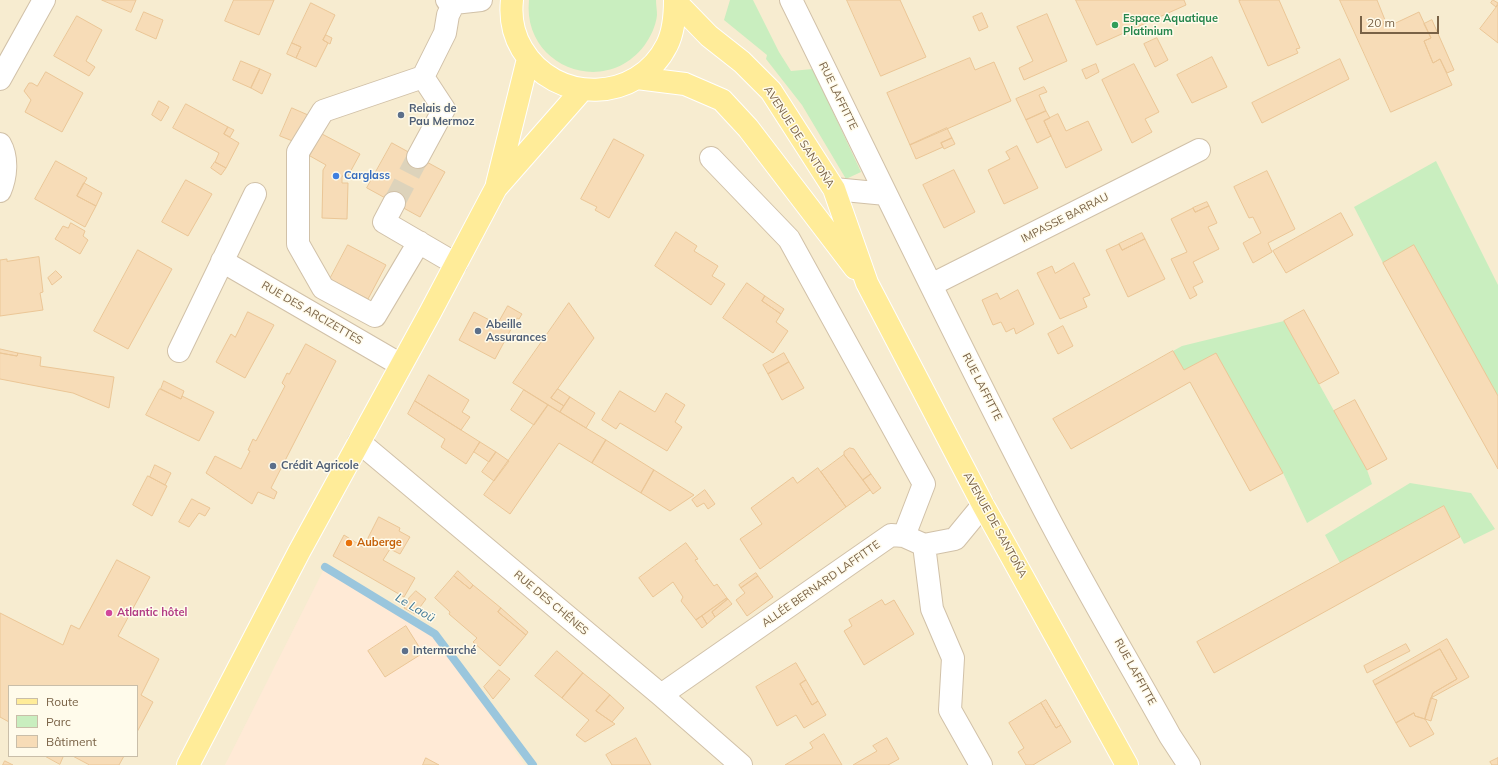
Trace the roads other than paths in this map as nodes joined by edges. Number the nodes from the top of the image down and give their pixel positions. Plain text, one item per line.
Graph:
1 (44, 0) edge
2 (481, 0) edge
3 (512, 0) edge
4 (675, 0) edge
5 (791, 0) edge
6 (450, 2) edge
7 (528, 59) junction
8 (423, 77) junction
9 (637, 78) junction
10 (0, 79) edge
11 (582, 90) junction
12 (0, 144) edge
13 (1199, 150) dead end
14 (418, 158) tunnel mouth
15 (711, 158) dead end
16 (496, 188) junction
17 (834, 189) junction
18 (0, 191) edge
19 (255, 194) dead end
20 (886, 194) junction
21 (394, 203) tunnel mouth
22 (419, 242) junction
23 (222, 261) junction
24 (456, 264) junction
25 (867, 283) junction
26 (931, 285) junction
27 (179, 351) dead end
28 (402, 365) junction
29 (359, 442) junction
30 (983, 505) junction
31 (914, 540) junction
32 (661, 695) junction
33 (188, 765) edge
34 (741, 765) edge
35 (980, 765) edge
36 (1127, 765) edge
37 (1189, 765) edge

1 - 10 street
2 - 6 street
3 - 7 main road
4 - 9 main road
4 - 17 main road, AVENUE DE SANTOÑA
5 - 20 street, RUE LAFFITTE
6 - 8 street
7 - 11 main road
7 - 16 main road
8 - 14 street
8 - 22 street
9 - 11 main road
9 - 25 main road, AVENUE DE SANTOÑA
11 - 16 main road
12 - 18 street
13 - 26 street, IMPASSE BARRAU
15 - 31 street
16 - 24 main road
17 - 20 street
17 - 25 main road, AVENUE DE SANTOÑA
19 - 23 street
20 - 26 street, RUE LAFFITTE
21 - 22 street
22 - 24 street
23 - 27 street
23 - 28 street, RUE DES ARCIZETTES
24 - 28 main road
25 - 30 main road, AVENUE DE SANTOÑA
26 - 37 street, RUE LAFFITTE
28 - 29 main road
29 - 32 street, RUE DES CHÊNES
29 - 33 main road
30 - 31 street, ALLÉE BERNARD LAFFITTE
30 - 36 main road, AVENUE DE SANTOÑA
31 - 32 street, ALLÉE BERNARD LAFFITTE
31 - 35 street
32 - 34 street, RUE DES CHÊNES

